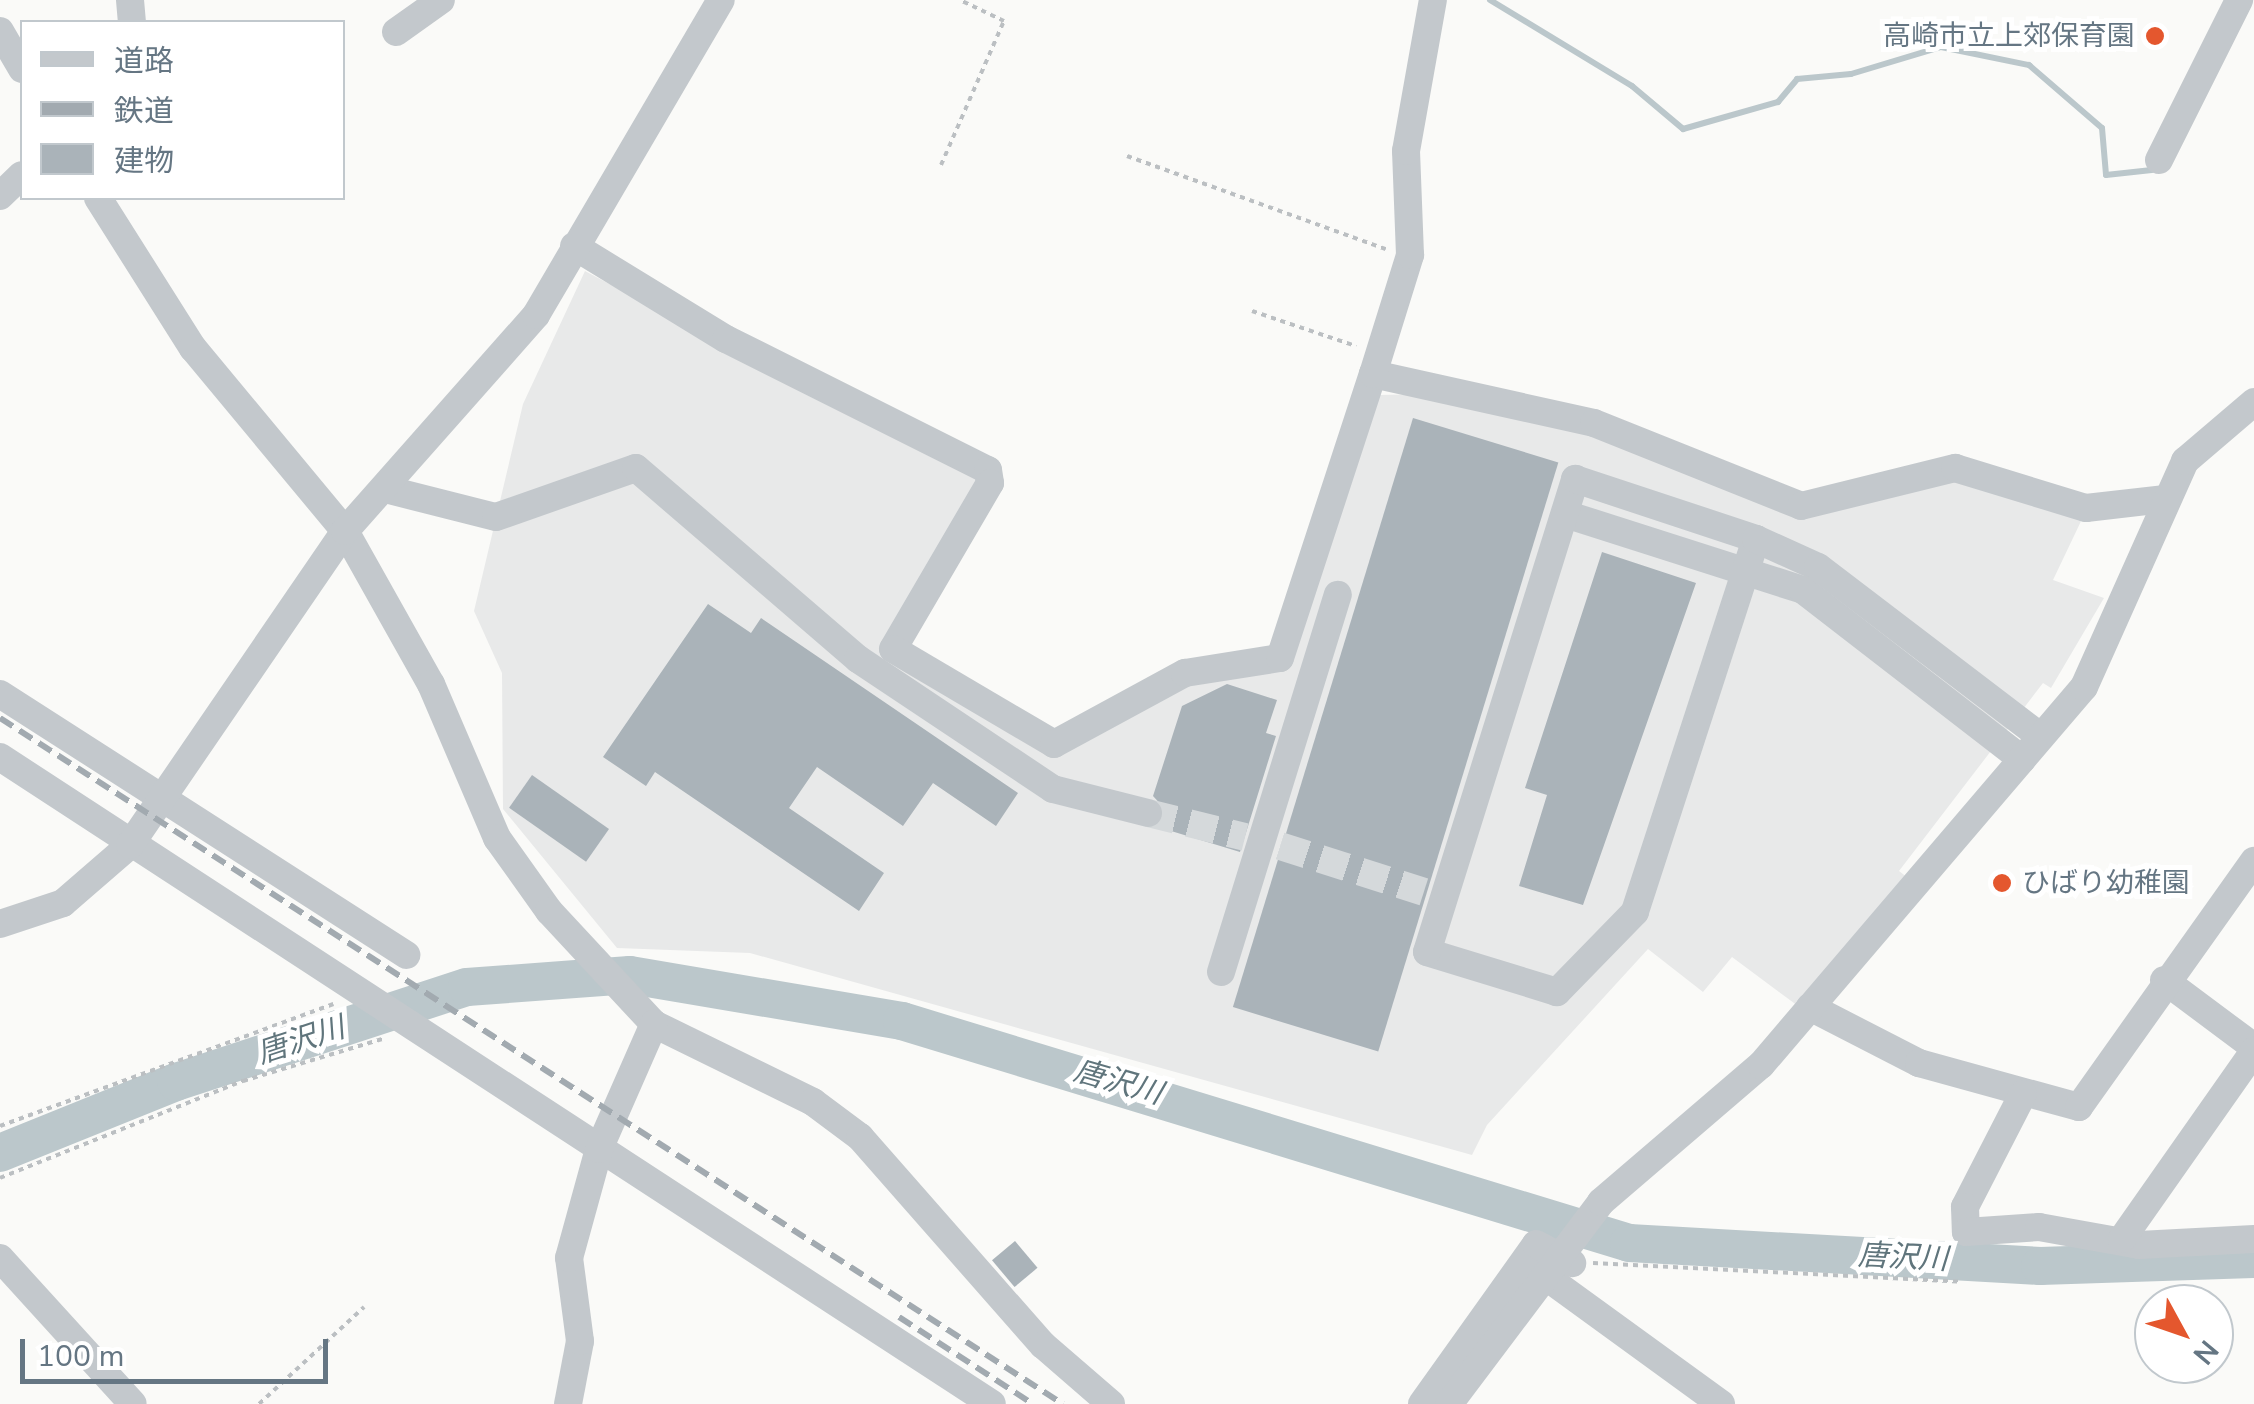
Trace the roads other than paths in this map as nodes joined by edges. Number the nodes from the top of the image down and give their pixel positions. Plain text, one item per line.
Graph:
1 (441, 0) edge
2 (720, 0) edge
3 (1433, 0) edge
4 (2242, 9) edge
5 (0, 31) edge
6 (396, 32) dead end
7 (20, 66) edge
8 (2159, 160) dead end
9 (20, 177) edge
10 (0, 196) edge
11 (99, 200) edge
12 (574, 246) junction
13 (1376, 364) junction
14 (2250, 412) edge
15 (385, 489) junction
16 (2165, 500) junction
17 (1566, 514) junction
18 (345, 531) junction
19 (1756, 539) junction
20 (1746, 570) junction
21 (1338, 595) dead end
22 (0, 694) edge
23 (2041, 737) junction
24 (0, 757) edge
25 (2022, 759) junction
26 (162, 800) junction
27 (1148, 813) tunnel mouth
28 (130, 844) junction
29 (2254, 860) edge
30 (0, 924) edge
31 (407, 955) dead end
32 (1221, 972) dead end
33 (2164, 980) junction
34 (1810, 1007) junction
35 (654, 1024) junction
36 (2254, 1049) edge
37 (2023, 1094) junction
38 (600, 1148) junction
39 (2254, 1238) edge
40 (2122, 1240) junction
41 (0, 1258) edge
42 (1563, 1261) junction
43 (1455, 1402) edge
44 (132, 1404) edge
45 (568, 1404) edge
46 (992, 1404) edge
47 (1111, 1404) edge
48 (1422, 1404) edge
49 (1722, 1404) edge

1 - 6 street
2 - 12 street
3 - 13 street
4 - 8 street
5 - 7 street
9 - 10 street
11 - 18 street
12 - 13 street
12 - 15 street
13 - 16 street
14 - 16 street
15 - 18 street
15 - 27 street
16 - 23 street
17 - 19 street
17 - 20 street
17 - 20 street
18 - 26 street
18 - 35 street
19 - 20 street
19 - 23 street
20 - 25 street
21 - 32 street
22 - 26 street
23 - 25 street
24 - 28 street
25 - 34 street
26 - 28 street
26 - 31 street
28 - 30 street
28 - 38 street
29 - 33 street
33 - 36 street
33 - 37 street
34 - 37 street
34 - 42 street
35 - 38 street
35 - 47 street
36 - 40 street
37 - 40 street
38 - 45 street
38 - 46 street
39 - 40 street
41 - 44 street
42 - 43 street
42 - 48 street
42 - 49 street

